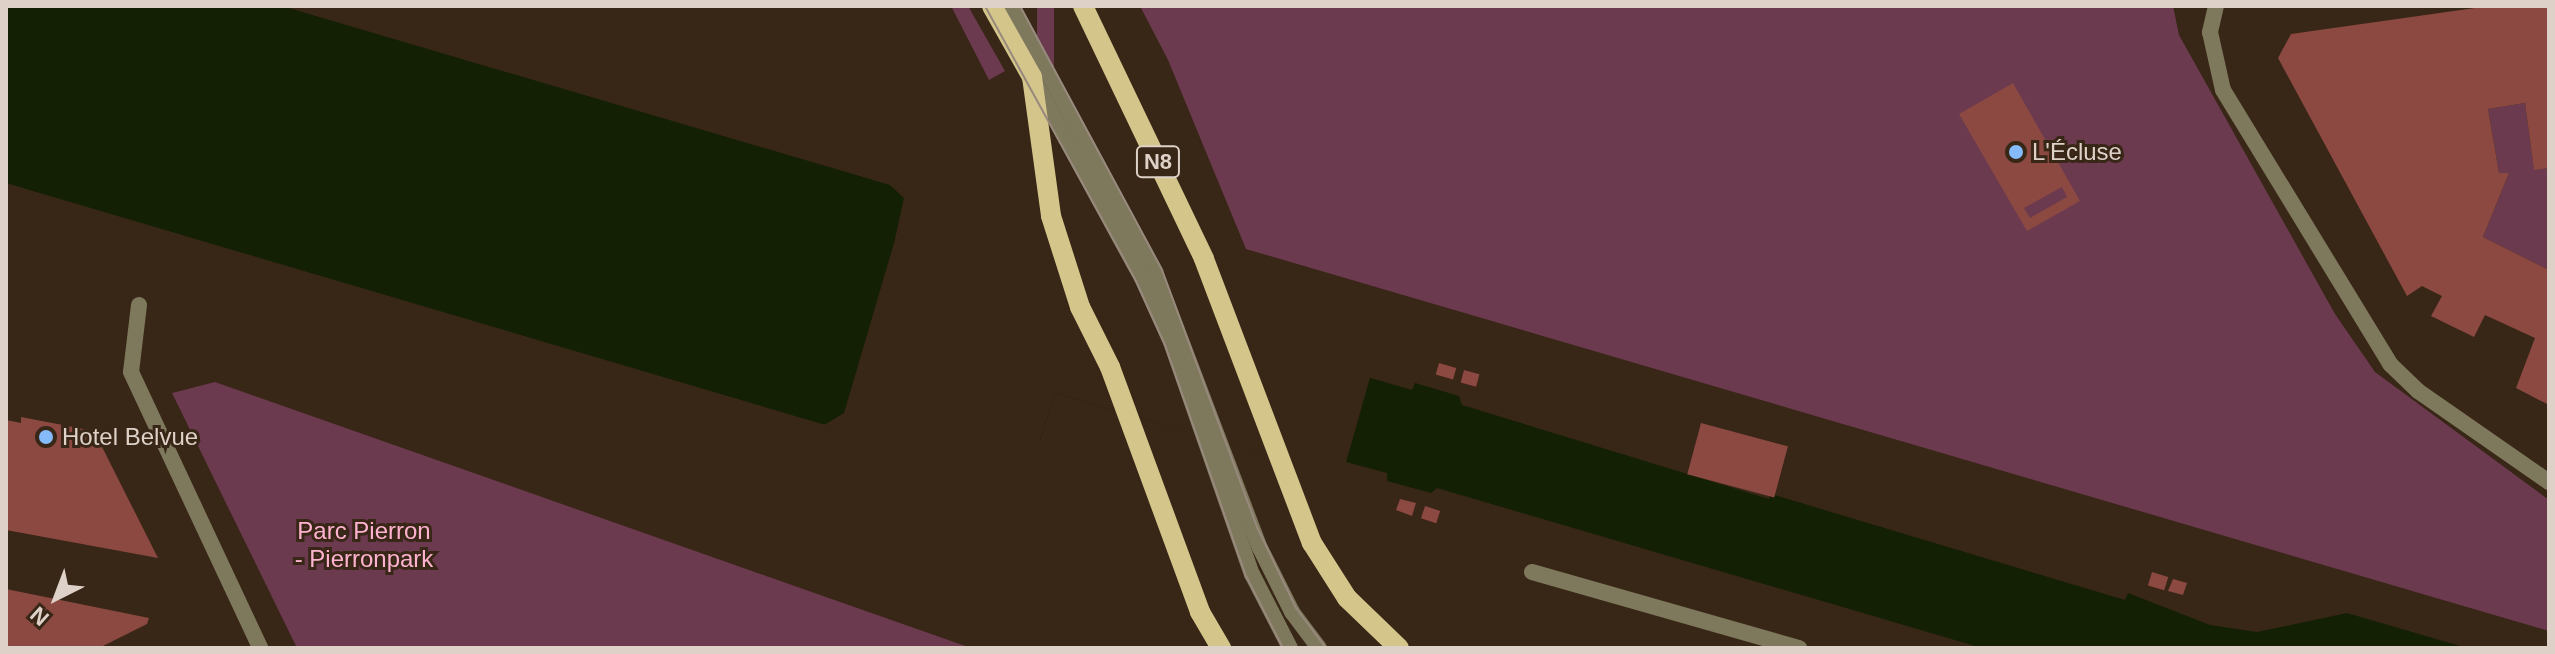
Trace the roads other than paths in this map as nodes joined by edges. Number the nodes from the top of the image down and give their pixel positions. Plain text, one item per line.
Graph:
1 (992, 6) edge
2 (1012, 6) edge
3 (1083, 6) edge
4 (2216, 6) edge
5 (1032, 77) junction
6 (139, 305) dead end
7 (2549, 482) edge
8 (1532, 572) dead end
9 (260, 648) edge
10 (1221, 648) edge
11 (1290, 648) edge
12 (1319, 648) edge
13 (1399, 648) edge
14 (1799, 648) edge

1 - 5 main road
2 - 12 street
3 - 13 main road, N8
4 - 7 street
5 - 10 main road
5 - 11 street
6 - 9 street
8 - 14 street

